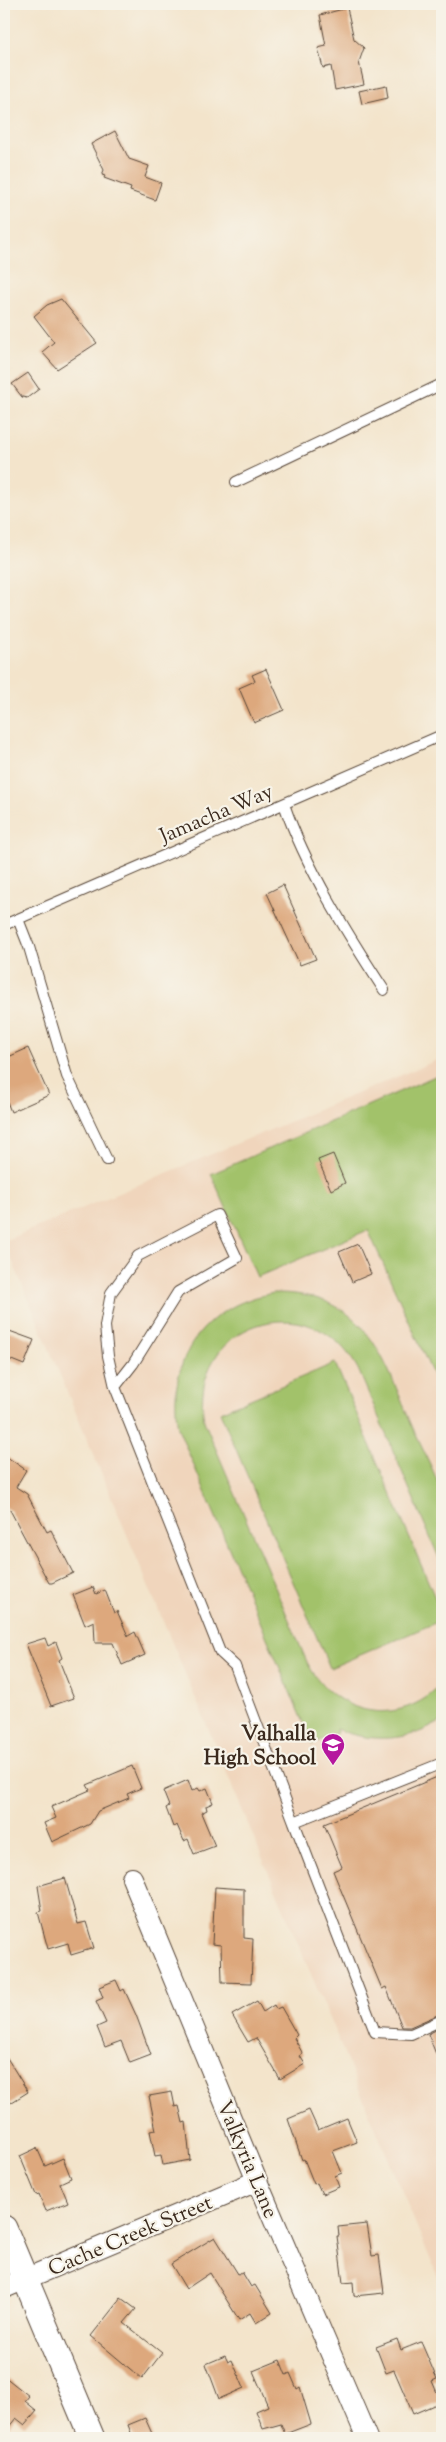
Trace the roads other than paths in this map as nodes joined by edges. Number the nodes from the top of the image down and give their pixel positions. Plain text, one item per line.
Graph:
1 (442, 384) edge
2 (236, 482) dead end
3 (442, 735) edge
4 (284, 804) junction
5 (18, 919) junction
6 (4, 925) edge
7 (384, 990) dead end
8 (107, 1160) dead end
9 (115, 1387) junction
10 (442, 1763) edge
11 (294, 1822) junction
12 (132, 1878) dead end
13 (442, 2020) edge
14 (257, 2181) junction
15 (4, 2228) edge
16 (14, 2284) edge
17 (92, 2438) edge
18 (367, 2438) edge

1 - 2 lane
3 - 4 lane, Jamacha Way
4 - 5 lane, Jamacha Way
4 - 7 lane
5 - 6 lane, Jamacha Way
5 - 8 lane
9 - 9 lane
9 - 11 lane
10 - 11 lane
11 - 13 lane
12 - 14 street, Valkyria Lane
14 - 16 street, Cache Creek Street
14 - 18 street, Valkyria Lane
15 - 16 street
16 - 17 street

